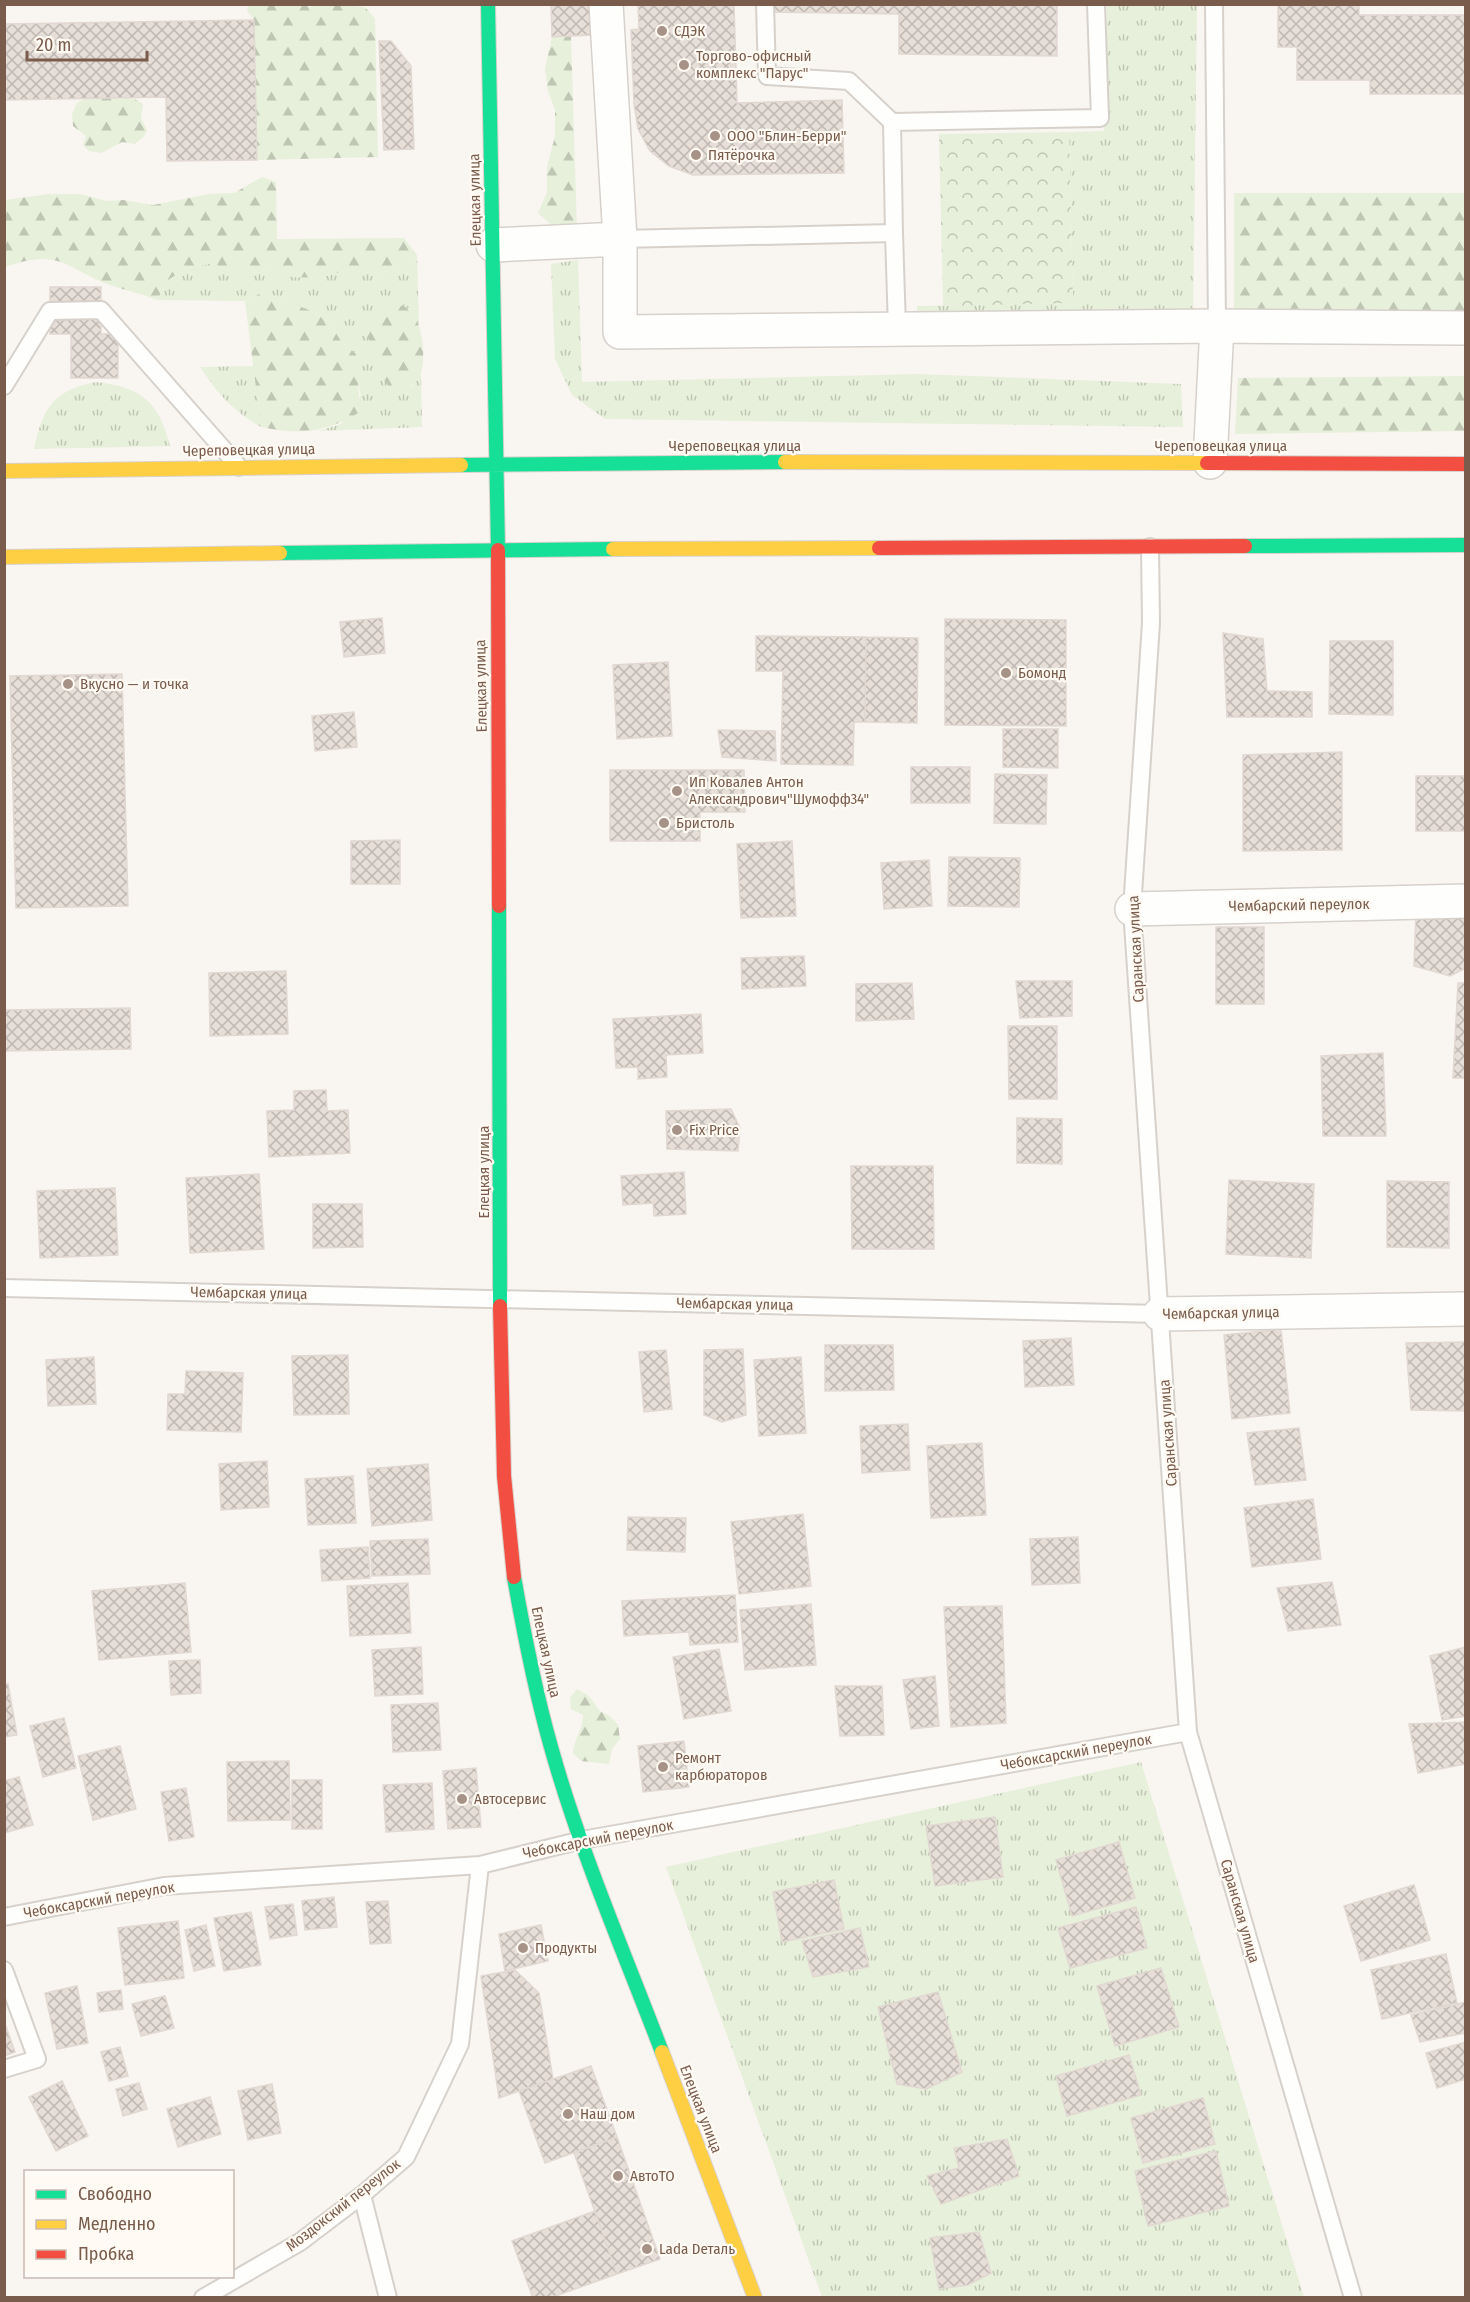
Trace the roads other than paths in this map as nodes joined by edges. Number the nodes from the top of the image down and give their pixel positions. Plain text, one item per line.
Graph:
1 (488, 4) edge
2 (606, 4) edge
3 (765, 4) edge
4 (1096, 4) edge
5 (1214, 4) edge
6 (892, 122) junction
7 (894, 233) junction
8 (620, 239) junction
9 (493, 244) junction
10 (1217, 326) junction
11 (1466, 328) edge
12 (897, 329) junction
13 (4, 386) edge
14 (1210, 462) junction
15 (497, 464) junction
16 (1466, 464) edge
17 (239, 467) junction
18 (4, 471) edge
19 (1466, 545) edge
20 (1150, 547) junction
21 (498, 550) junction
22 (4, 557) edge
23 (1466, 901) edge
24 (1132, 909) junction
25 (4, 1288) edge
26 (501, 1299) junction
27 (1466, 1309) edge
28 (1160, 1314) junction
29 (1188, 1732) junction
30 (582, 1840) junction
31 (480, 1865) junction
32 (4, 1917) edge
33 (4, 1970) edge
34 (4, 2069) edge
35 (363, 2195) junction
36 (203, 2298) edge
37 (388, 2298) edge
38 (754, 2298) edge
39 (1353, 2298) edge

1 - 9 main road, Елецкая улица
2 - 8 street
3 - 6 lane
4 - 6 lane
5 - 10 lane
6 - 7 lane
7 - 8 lane
7 - 12 lane
8 - 9 street
8 - 12 street
9 - 15 main road, Елецкая улица
10 - 11 street
10 - 12 street
10 - 14 street
13 - 17 lane
14 - 15 main road, Череповецкая улица
14 - 16 main road, Череповецкая улица
15 - 17 main road, Череповецкая улица
15 - 21 main road, Елецкая улица
17 - 18 main road, Череповецкая улица
19 - 20 main road
20 - 21 main road
20 - 24 lane, Саранская улица
21 - 22 main road
21 - 26 main road, Елецкая улица
23 - 24 street, Чембарский переулок
24 - 28 lane, Саранская улица
25 - 26 lane, Чембарская улица
26 - 28 lane, Чембарская улица
26 - 30 main road, Елецкая улица
27 - 28 street, Чембарская улица
28 - 29 lane, Саранская улица
29 - 30 lane, Чебоксарский переулок
29 - 39 lane, Саранская улица
30 - 31 lane, Чебоксарский переулок
30 - 38 main road, Елецкая улица
31 - 32 lane, Чебоксарский переулок
31 - 35 lane, Моздокский переулок
33 - 34 lane
35 - 36 lane, Моздокский переулок
35 - 37 lane

